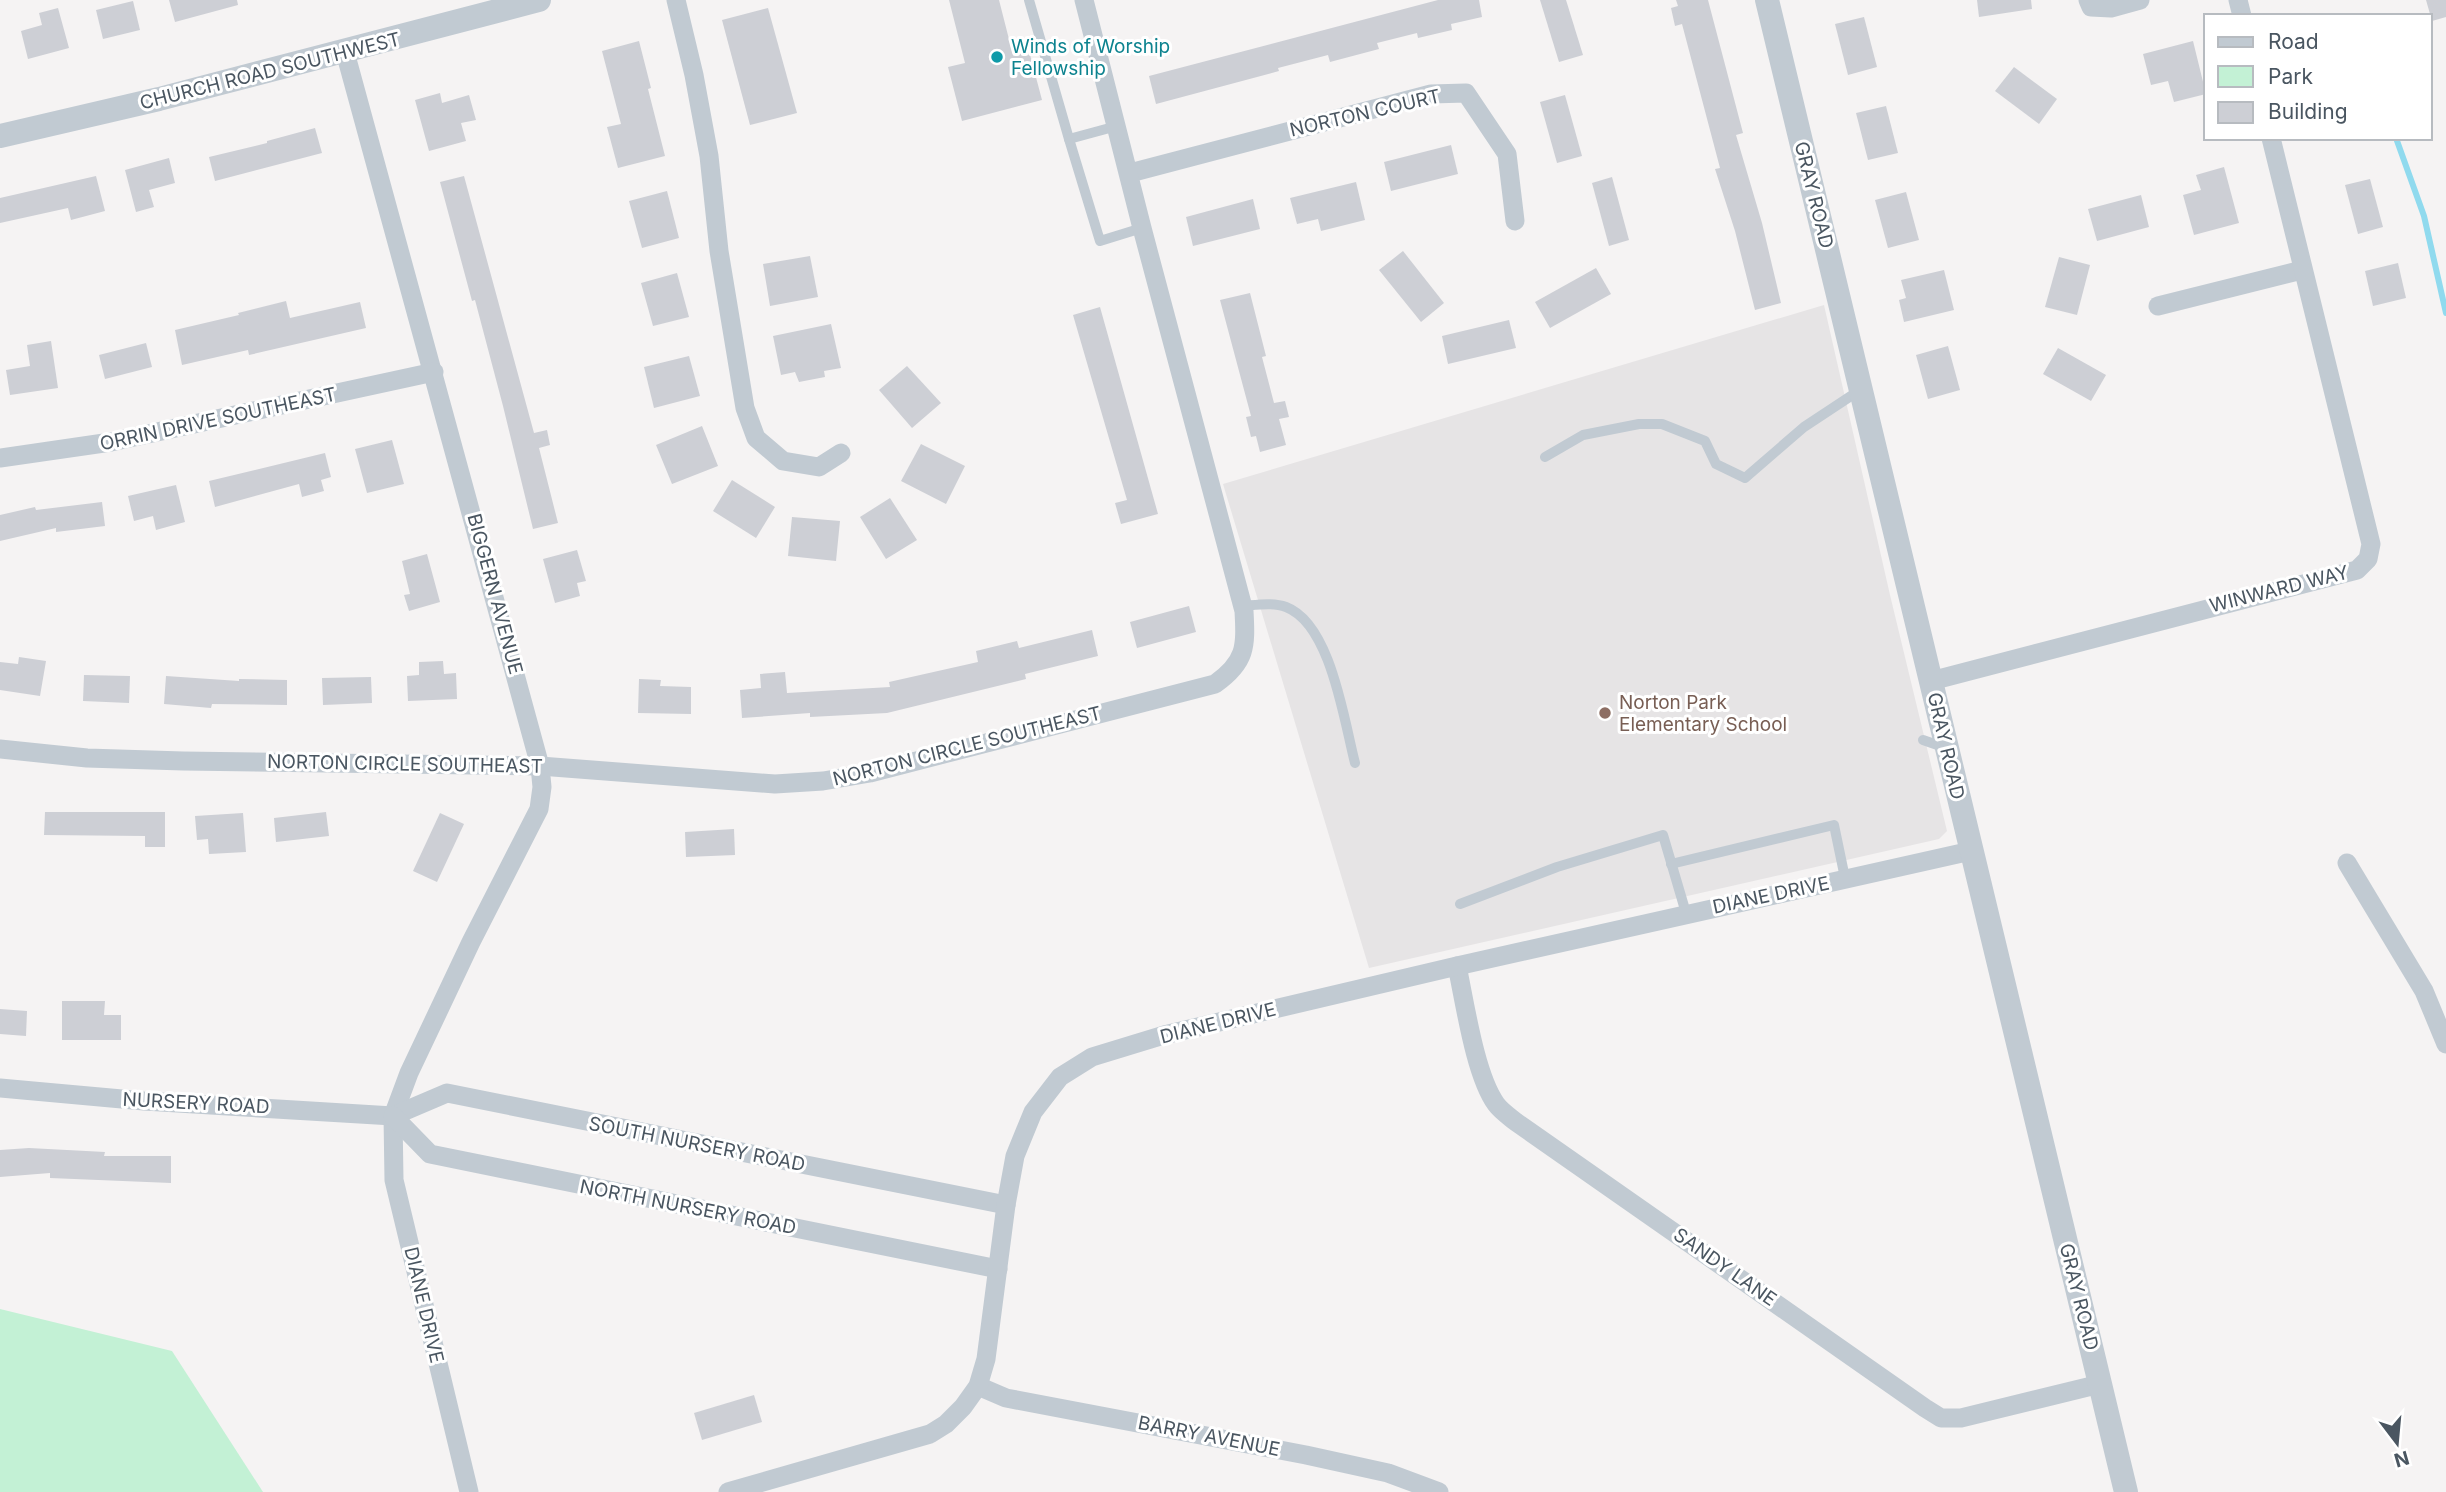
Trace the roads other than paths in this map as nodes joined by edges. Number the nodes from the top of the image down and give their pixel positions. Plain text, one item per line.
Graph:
1 (538, 0) edge
2 (676, 0) edge
3 (1029, 0) edge
4 (1084, 0) edge
5 (1767, 0) edge
6 (2088, 0) edge
7 (2140, 0) edge
8 (497, 5) edge
9 (345, 52) junction
10 (1117, 126) junction
11 (0, 136) edge
12 (1069, 139) junction
13 (2271, 140) edge
14 (1129, 173) junction
15 (1515, 221) dead end
16 (1142, 228) junction
17 (2302, 270) junction
18 (2158, 306) dead end
19 (434, 372) junction
20 (1861, 389) junction
21 (841, 453) dead end
22 (1545, 457) dead end
23 (0, 458) edge
24 (1242, 606) junction
25 (1931, 681) junction
26 (0, 749) edge
27 (1354, 763) dead end
28 (540, 765) junction
29 (1971, 851) junction
30 (1671, 863) junction
31 (2347, 863) dead end
32 (1845, 878) junction
33 (1460, 904) dead end
34 (1686, 913) junction
35 (1457, 966) junction
36 (2446, 1044) edge
37 (0, 1088) edge
38 (393, 1116) junction
39 (1006, 1205) junction
40 (998, 1269) junction
41 (2100, 1384) junction
42 (978, 1386) junction
43 (469, 1492) edge
44 (728, 1492) edge
45 (1439, 1492) edge
46 (2126, 1492) edge

1 - 8 street, CHURCH ROAD SOUTHWEST
2 - 21 street
3 - 12 lane
4 - 10 street, NORTON CIRCLE SOUTHEAST
5 - 20 street, GRAY ROAD
6 - 7 street
8 - 9 street, CHURCH ROAD SOUTHWEST
9 - 11 street, CHURCH ROAD SOUTHWEST
9 - 19 street, BIGGERN AVENUE
10 - 12 lane
10 - 14 street, NORTON CIRCLE SOUTHEAST
12 - 16 lane
13 - 17 street, WINWARD WAY
14 - 15 street, NORTON COURT
14 - 16 street, NORTON CIRCLE SOUTHEAST
16 - 24 street, NORTON CIRCLE SOUTHEAST
17 - 18 street
17 - 25 street, WINWARD WAY
19 - 23 street, ORRIN DRIVE SOUTHEAST
19 - 28 street, BIGGERN AVENUE
20 - 22 lane
20 - 25 street, GRAY ROAD
24 - 27 lane
24 - 28 street, NORTON CIRCLE SOUTHEAST
25 - 29 street, GRAY ROAD
26 - 28 street, NORTON CIRCLE SOUTHEAST
28 - 38 street, BIGGERN AVENUE
29 - 32 street, DIANE DRIVE
29 - 41 street, GRAY ROAD
30 - 32 lane
30 - 33 lane
30 - 34 lane
31 - 36 street
32 - 34 street, DIANE DRIVE
34 - 35 street, DIANE DRIVE
35 - 39 street, DIANE DRIVE
35 - 41 street, SANDY LANE
37 - 38 street, NURSERY ROAD
38 - 39 street, SOUTH NURSERY ROAD
38 - 40 street, NORTH NURSERY ROAD
38 - 43 street, DIANE DRIVE
39 - 40 street, DIANE DRIVE
40 - 42 street, DIANE DRIVE
41 - 46 street, GRAY ROAD
42 - 44 street, DIANE DRIVE
42 - 45 street, BARRY AVENUE

